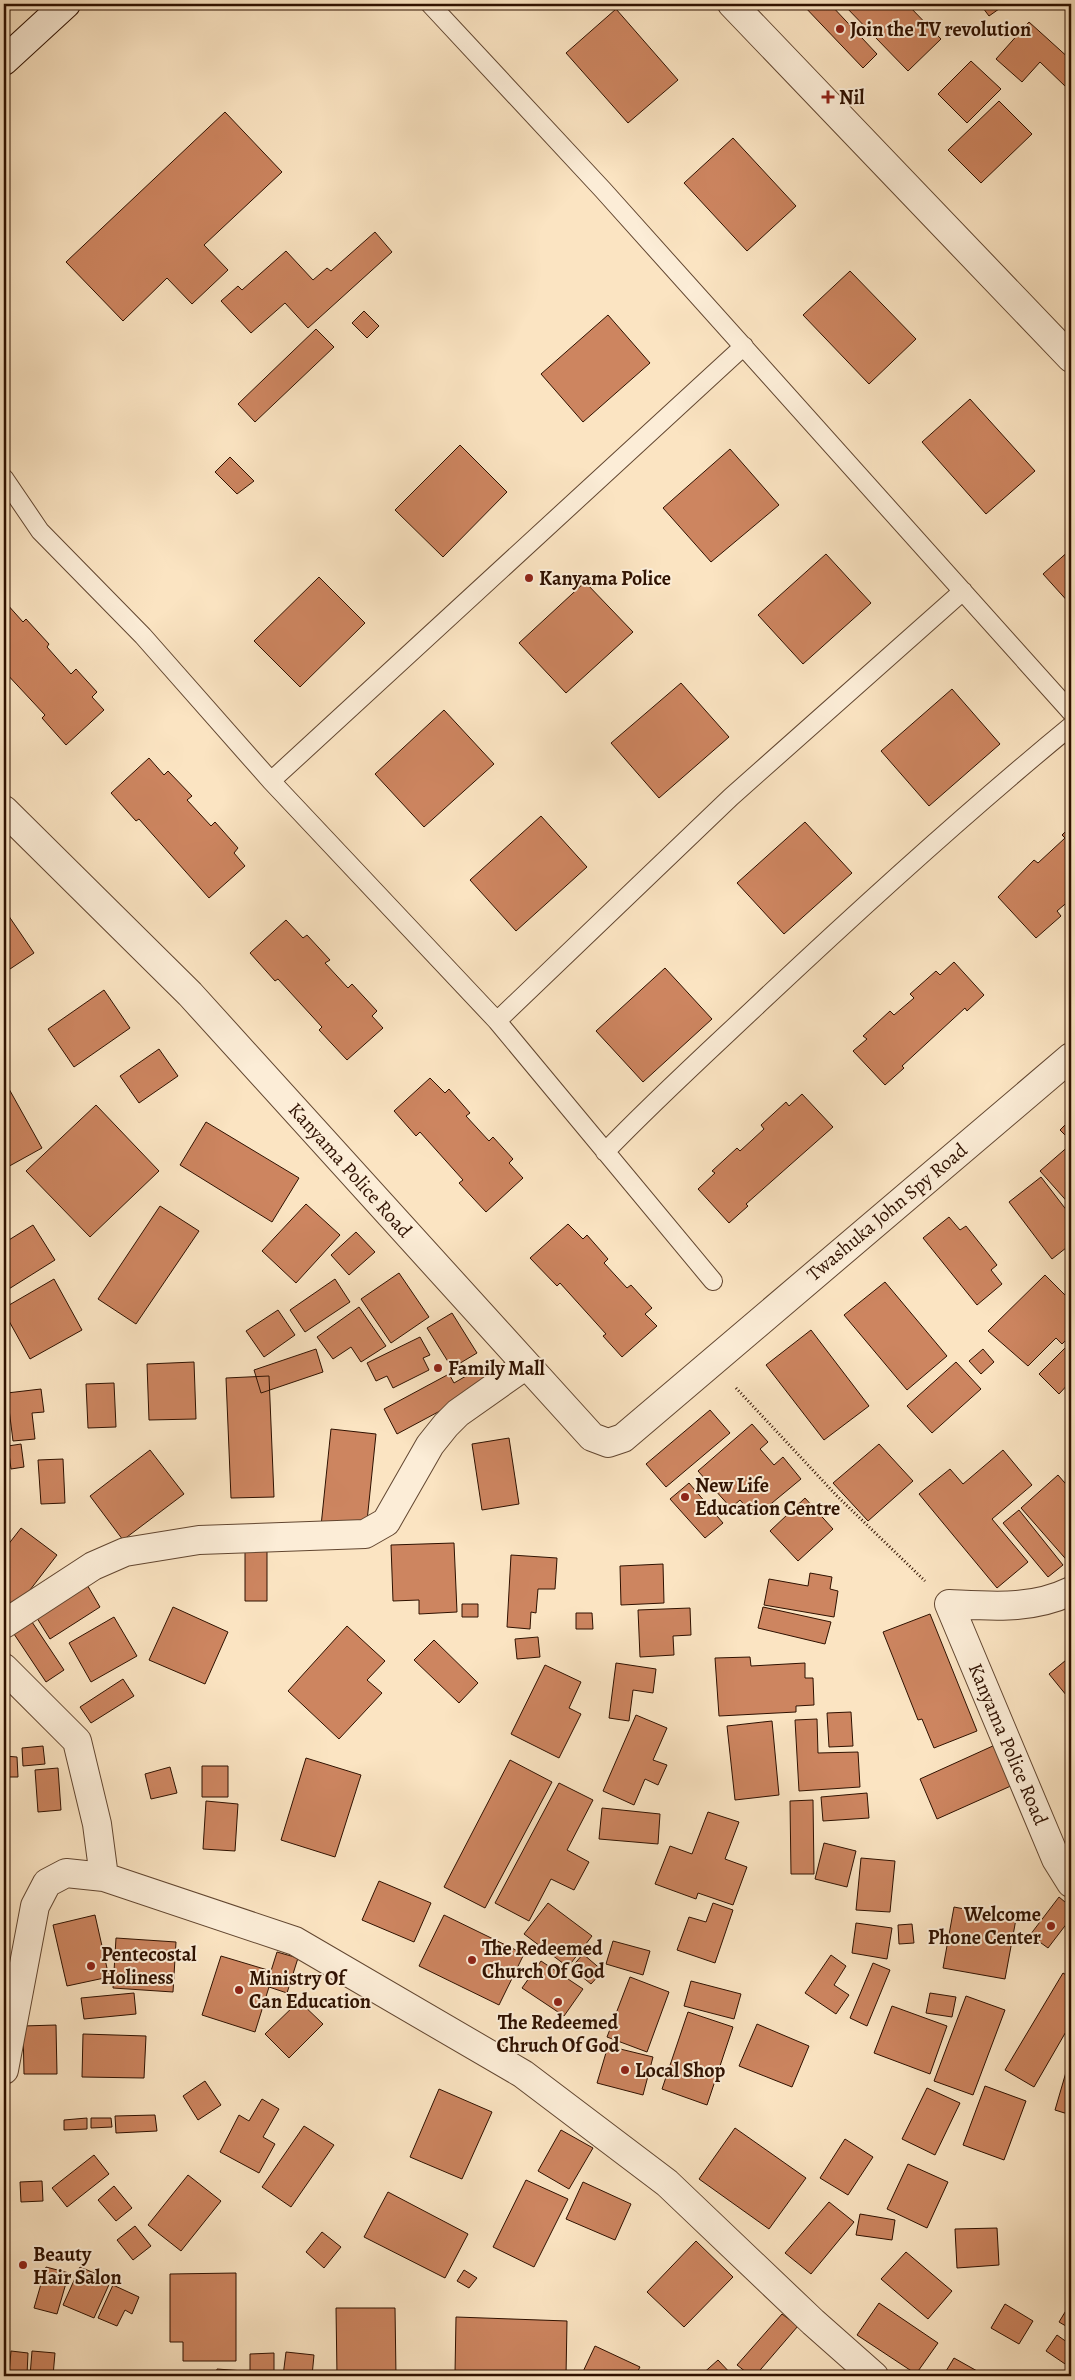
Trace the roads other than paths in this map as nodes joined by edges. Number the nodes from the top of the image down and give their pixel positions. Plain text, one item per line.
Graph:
1 (66, 4) edge
2 (430, 4) edge
3 (742, 7) edge
4 (4, 61) edge
5 (744, 346) junction
6 (1071, 358) edge
7 (4, 478) edge
8 (963, 591) junction
9 (1071, 712) edge
10 (1071, 726) edge
11 (271, 781) junction
12 (4, 810) edge
13 (497, 1021) junction
14 (1071, 1057) edge
15 (605, 1152) junction
16 (713, 1281) dead end
17 (526, 1365) junction
18 (703, 1368) joint
19 (1071, 1591) edge
20 (4, 1624) edge
21 (4, 1668) edge
22 (104, 1877) junction
23 (1071, 1883) edge
24 (4, 2070) edge
25 (874, 2376) edge

1 - 4 street
2 - 5 lane
3 - 6 street
5 - 8 lane
5 - 11 lane
7 - 11 lane
8 - 9 lane
8 - 13 lane
10 - 15 lane
11 - 13 lane
12 - 17 street, Kanyama Police Road
13 - 15 lane
14 - 18 street, Twashuka John Spy Road
15 - 16 lane
17 - 18 street, Kanyama Police Road
17 - 20 street
19 - 23 street, Kanyama Police Road
21 - 22 street
22 - 24 street
22 - 25 street

